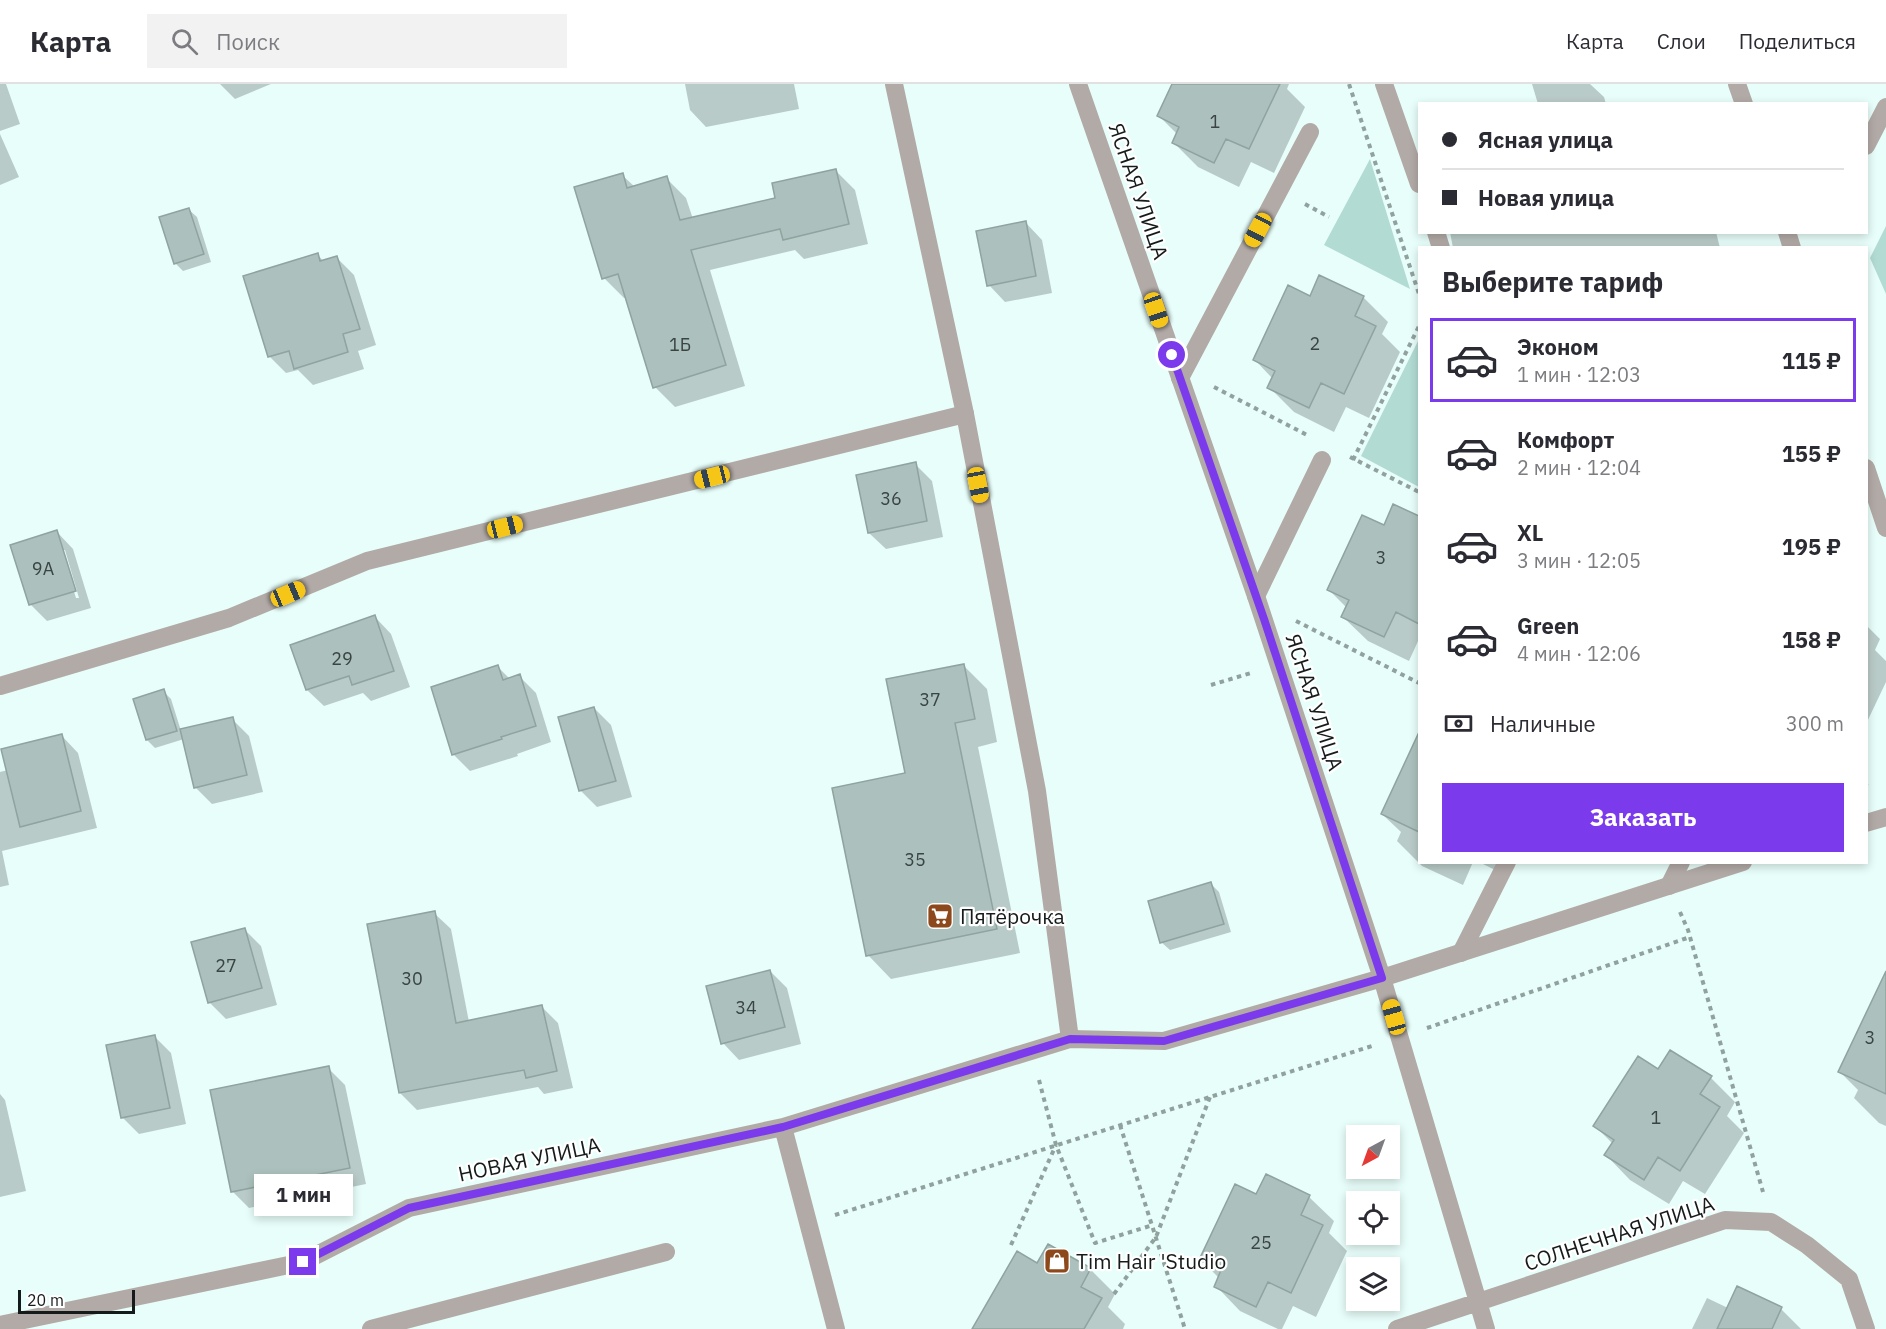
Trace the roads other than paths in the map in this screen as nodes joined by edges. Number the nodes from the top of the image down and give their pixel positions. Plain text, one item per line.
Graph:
1 (894, 84) edge
2 (1078, 84) edge
3 (1384, 84) edge
4 (1737, 84) edge
5 (1743, 102) edge
6 (1886, 107) edge
7 (1310, 132) dead end
8 (1868, 142) edge
9 (1418, 181) edge
10 (1180, 378) junction
11 (965, 414) junction
12 (1322, 460) dead end
13 (1868, 473) edge
14 (1884, 517) edge
15 (1256, 597) junction
16 (0, 686) edge
17 (1886, 817) edge
18 (1868, 822) edge
19 (1506, 864) edge
20 (1680, 864) edge
21 (1737, 864) edge
22 (1669, 886) junction
23 (1461, 953) junction
24 (1382, 978) junction
25 (1070, 1039) junction
26 (783, 1127) junction
27 (666, 1252) dead end
28 (1478, 1304) junction
29 (0, 1325) edge
30 (370, 1329) edge
31 (836, 1329) edge
32 (1397, 1329) edge
33 (1486, 1329) edge
34 (1866, 1329) edge

1 - 11 street
2 - 10 street, ЯСНАЯ УЛИЦА
3 - 9 street
4 - 5 street
6 - 8 street
7 - 10 street
10 - 15 street, ЯСНАЯ УЛИЦА
11 - 16 street
11 - 25 street
12 - 15 street
13 - 14 street
15 - 24 street, ЯСНАЯ УЛИЦА
17 - 18 street
19 - 23 street
20 - 22 street
21 - 22 street
22 - 23 street
23 - 24 street
24 - 25 street, НОВАЯ УЛИЦА
24 - 28 street
25 - 26 street, НОВАЯ УЛИЦА
26 - 29 street, НОВАЯ УЛИЦА
26 - 31 street
27 - 30 street
28 - 32 street, СОЛНЕЧНАЯ УЛИЦА
28 - 33 street
28 - 34 street, СОЛНЕЧНАЯ УЛИЦА

